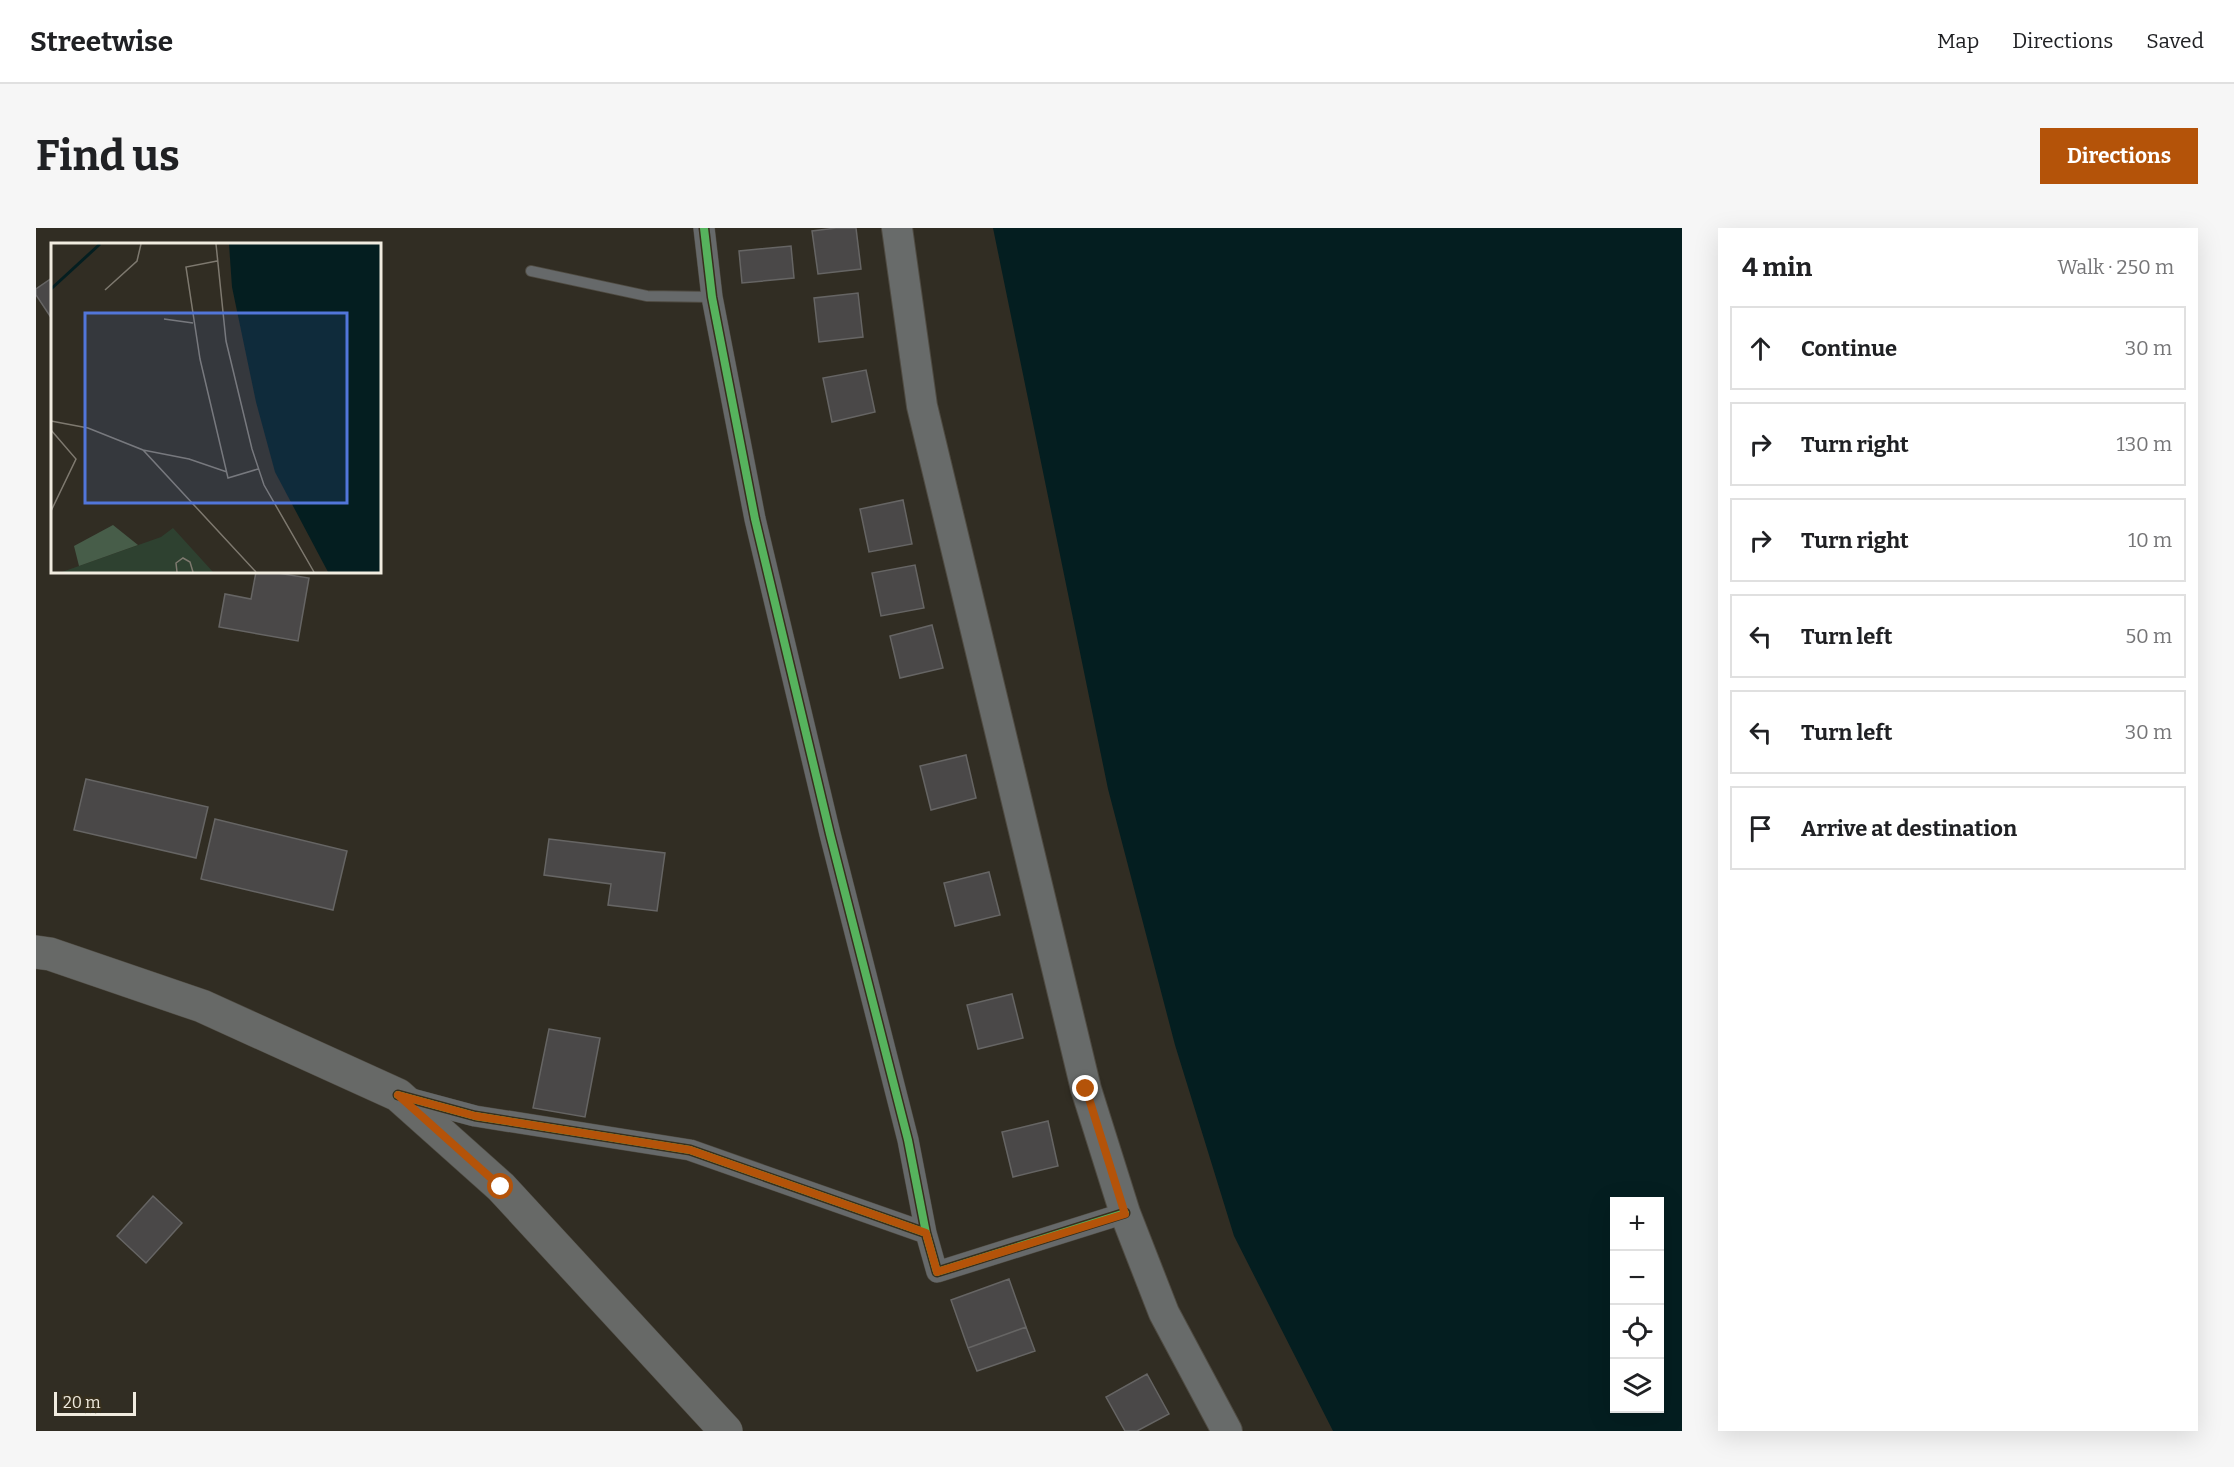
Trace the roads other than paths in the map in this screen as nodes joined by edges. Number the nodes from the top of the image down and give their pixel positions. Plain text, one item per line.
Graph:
1 (704, 228) edge
2 (897, 228) edge
3 (531, 271) dead end
4 (712, 297) junction
5 (36, 952) edge
6 (398, 1095) junction
7 (1125, 1214) junction
8 (926, 1233) junction
9 (726, 1431) edge
10 (1227, 1431) edge

1 - 4 street
2 - 7 main road
3 - 4 lane
4 - 8 street
5 - 6 main road
6 - 8 street
6 - 9 main road
7 - 8 street
7 - 10 main road

